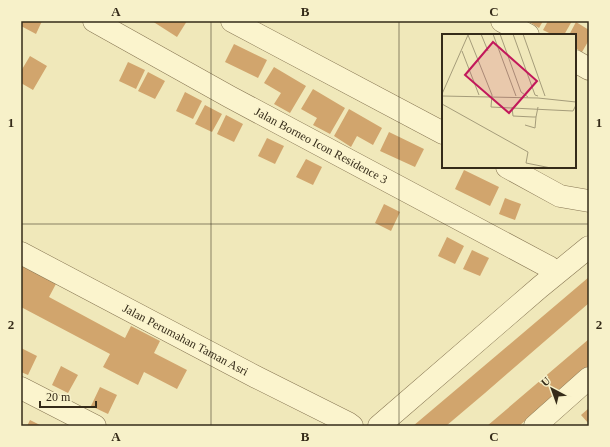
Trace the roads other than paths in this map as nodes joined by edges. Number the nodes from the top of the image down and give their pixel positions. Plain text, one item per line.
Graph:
1 (94, 21) edge
2 (232, 21) edge
3 (502, 21) edge
4 (526, 34) edge
5 (576, 62) edge
6 (589, 69) edge
7 (442, 132) edge
8 (510, 168) edge
9 (589, 201) edge
10 (589, 247) edge
11 (21, 253) edge
12 (549, 267) dead end
13 (589, 378) edge
14 (21, 388) edge
15 (95, 426) edge
16 (352, 426) edge
17 (379, 426) edge
18 (535, 426) edge

1 - 12 street, Jalan Borneo Icon Residence 3
2 - 7 street
3 - 4 street
5 - 6 street
8 - 9 street
10 - 17 street
11 - 16 street, Jalan Perumahan Taman Asri
13 - 18 street
14 - 15 street

